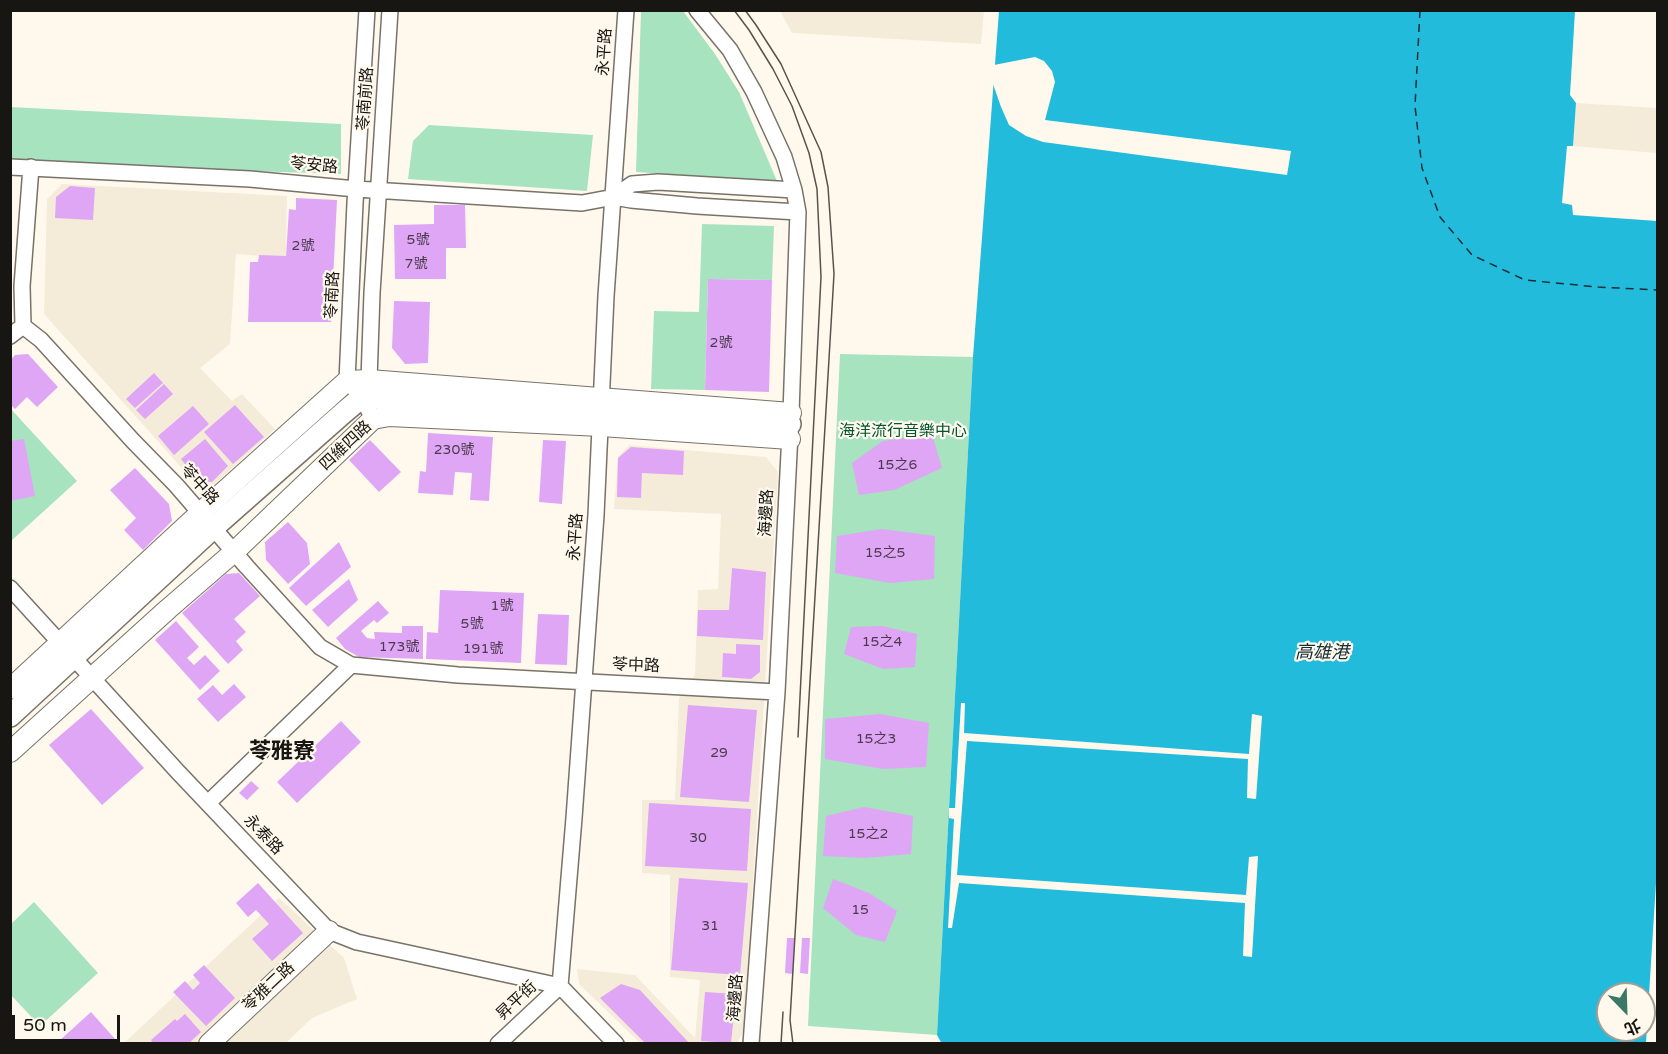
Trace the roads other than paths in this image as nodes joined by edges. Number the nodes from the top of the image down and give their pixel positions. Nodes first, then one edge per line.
1 (367, 10) edge
2 (390, 10) edge
3 (626, 10) edge
4 (697, 10) edge
5 (10, 167) edge
6 (31, 167) junction
7 (356, 189) junction
8 (379, 190) junction
9 (794, 190) junction
10 (614, 197) junction
11 (798, 212) junction
12 (23, 326) junction
13 (10, 336) edge
14 (347, 381) junction
15 (366, 388) junction
16 (601, 413) junction
17 (373, 419) junction
18 (790, 425) junction
19 (207, 520) junction
20 (234, 552) junction
21 (10, 588) edge
22 (68, 651) junction
23 (351, 665) junction
24 (91, 678) junction
25 (584, 682) junction
26 (10, 689) edge
27 (777, 692) junction
28 (10, 716) edge
29 (10, 752) edge
30 (208, 803) junction
31 (329, 931) junction
32 (560, 986) junction
33 (209, 1044) edge
34 (498, 1044) edge
35 (616, 1044) edge
36 (751, 1044) edge

1 - 7 street, 苓南前路
2 - 8 street, 苓南前路
3 - 10 street, 永平路
4 - 9 street, 海邊路
5 - 6 street, 苓安路
6 - 7 street, 苓安路
6 - 12 street
7 - 8 street, 苓安路
7 - 14 street, 苓南路
8 - 10 street, 苓安路
8 - 15 street
9 - 10 street, 苓安路
9 - 11 street, 海邊路
10 - 11 street, 苓安路
10 - 16 street, 永平路
11 - 18 street, 海邊路
12 - 13 street
12 - 19 street, 苓中路
14 - 15 street, 四維四路
14 - 19 street, 四維四路
15 - 16 main road, 四維四路
15 - 17 street
15 - 19 main road, 四維四路
16 - 17 street, 四維四路
16 - 18 main road, 四維四路
16 - 25 street, 永平路
17 - 20 street, 四維四路
18 - 27 street, 海邊路
19 - 20 street, 苓中路
19 - 22 main road, 四維四路
20 - 23 street, 苓中路
20 - 24 street, 四維四路
21 - 22 street, 永泰路
22 - 24 street, 永泰路
22 - 26 street, 四維四路
22 - 28 main road, 四維四路
23 - 25 street, 苓中路
23 - 30 street
24 - 29 street, 四維四路
24 - 30 street, 永泰路
25 - 27 street, 苓中路
25 - 32 street, 永平路
27 - 36 street, 海邊路
30 - 31 street, 永泰路
31 - 32 street, 永泰路
31 - 33 street, 苓雅二路
32 - 34 street, 昇平街
32 - 35 street

